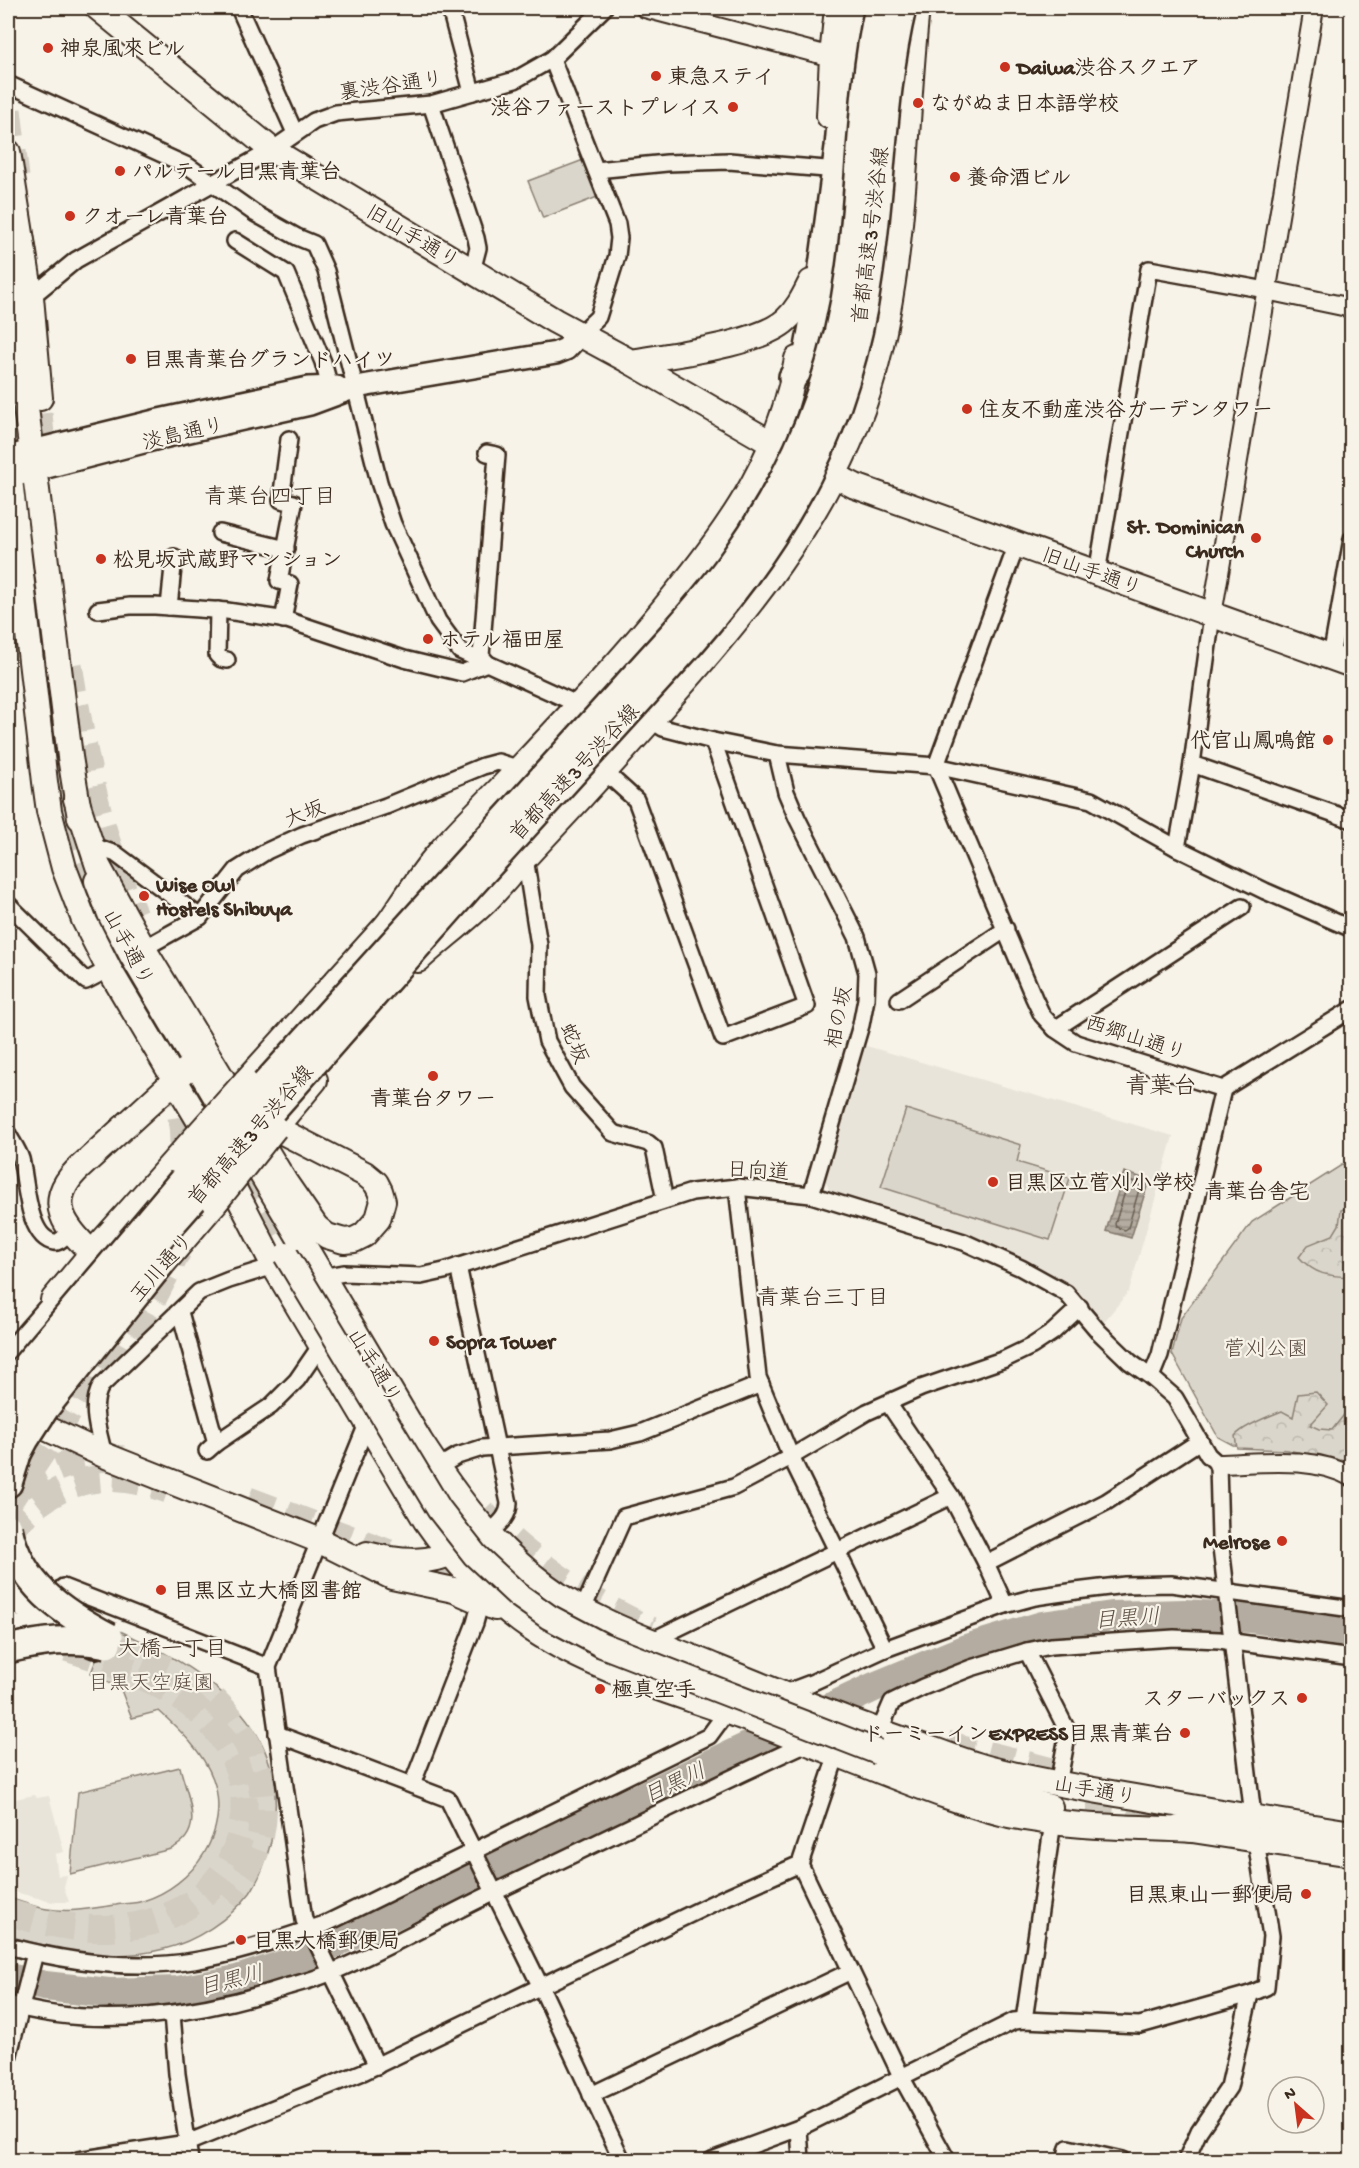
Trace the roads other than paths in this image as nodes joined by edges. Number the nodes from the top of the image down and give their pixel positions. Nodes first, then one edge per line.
1 (239, 8) edge
2 (604, 8) edge
3 (645, 8) edge
4 (837, 8) edge
5 (851, 8) edge
6 (879, 8) edge
7 (902, 8) edge
8 (917, 8) edge
9 (1314, 8) edge
10 (99, 9) edge
11 (450, 9) dead end
12 (832, 57) junction
13 (552, 59) junction
14 (8, 84) edge
15 (472, 92) junction
16 (431, 104) junction
17 (295, 133) junction
18 (272, 150) junction
19 (8, 152) tunnel mouth
20 (826, 169) junction
21 (596, 170) junction
22 (212, 183) junction
23 (235, 241) dead end
24 (472, 271) junction
25 (8, 274) edge
26 (816, 281) junction
27 (1266, 290) junction
28 (31, 297) junction
29 (1352, 308) edge
30 (580, 334) junction
31 (631, 362) junction
32 (794, 377) joint
33 (330, 387) junction
34 (356, 387) junction
35 (289, 439) dead end
36 (773, 444) junction
37 (487, 453) dead end
38 (33, 460) junction
39 (8, 468) edge
40 (834, 475) junction
41 (220, 533) dead end
42 (1352, 539) edge
43 (1017, 544) junction
44 (286, 549) junction
45 (174, 557) dead end
46 (1097, 573) junction
47 (169, 607) junction
48 (16, 609) edge
49 (98, 610) dead end
50 (219, 610) junction
51 (1212, 615) junction
52 (283, 620) junction
53 (227, 660) dead end
54 (1342, 661) edge
55 (487, 663) junction
56 (579, 705) junction
57 (651, 720) junction
58 (713, 741) junction
59 (777, 754) junction
60 (1192, 764) junction
61 (936, 766) junction
62 (520, 768) junction
63 (605, 772) junction
64 (76, 799) junction
65 (1352, 820) edge
66 (90, 845) junction
67 (1177, 848) junction
68 (525, 858) junction
69 (444, 861) dead end
70 (477, 896) dead end
71 (8, 904) edge
72 (1242, 907) dead end
73 (200, 917) junction
74 (385, 928) junction
75 (1006, 929) junction
76 (1352, 929) edge
77 (137, 951) junction
78 (377, 960) junction
79 (418, 960) junction
80 (109, 969) junction
81 (899, 1000) dead end
82 (1352, 1009) edge
83 (1055, 1029) junction
84 (195, 1062) junction
85 (175, 1081) junction
86 (1223, 1089) junction
87 (284, 1096) junction
88 (275, 1128) junction
89 (8, 1134) edge
90 (737, 1187) junction
91 (811, 1195) junction
92 (665, 1200) junction
93 (84, 1245) junction
94 (280, 1261) junction
95 (458, 1266) junction
96 (322, 1277) junction
97 (1080, 1307) junction
98 (180, 1312) junction
99 (321, 1345) junction
100 (8, 1355) edge
101 (8, 1360) edge
102 (1151, 1377) junction
103 (760, 1384) junction
104 (8, 1388) edge
105 (8, 1400) edge
106 (888, 1403) junction
107 (19, 1418) edge
108 (367, 1424) junction
109 (1200, 1441) junction
110 (8, 1446) edge
111 (497, 1446) junction
112 (104, 1455) junction
113 (790, 1457) junction
114 (1218, 1464) junction
115 (437, 1468) junction
116 (1352, 1477) edge
117 (8, 1483) edge
118 (951, 1496) junction
119 (8, 1528) edge
120 (488, 1534) junction
121 (318, 1540) junction
122 (836, 1552) junction
123 (451, 1555) junction
124 (986, 1563) junction
125 (467, 1573) junction
126 (435, 1586) junction
127 (63, 1587) dead end
128 (1228, 1594) junction
129 (8, 1595) edge
130 (481, 1601) junction
131 (1005, 1605) junction
132 (583, 1609) junction
133 (1352, 1609) edge
134 (8, 1628) edge
135 (533, 1630) junction
136 (1233, 1639) junction
137 (653, 1640) junction
138 (110, 1645) junction
139 (8, 1649) edge
140 (885, 1649) junction
141 (1028, 1651) junction
142 (1352, 1658) edge
143 (267, 1667) junction
144 (788, 1697) junction
145 (732, 1714) junction
146 (277, 1734) junction
147 (804, 1742) junction
148 (878, 1742) junction
149 (837, 1754) junction
150 (989, 1768) junction
151 (1058, 1784) junction
152 (412, 1785) junction
153 (1054, 1815) junction
154 (1254, 1830) junction
155 (1352, 1833) edge
156 (475, 1852) junction
157 (1352, 1854) edge
158 (800, 1864) junction
159 (493, 1890) junction
160 (311, 1931) junction
161 (8, 1946) edge
162 (34, 1959) junction
163 (330, 1971) junction
164 (851, 1971) junction
165 (541, 1988) junction
166 (1250, 1994) junction
167 (18, 2004) edge
168 (172, 2014) junction
169 (1024, 2020) junction
170 (8, 2058) edge
171 (377, 2066) junction
172 (902, 2078) junction
173 (591, 2095) junction
174 (800, 2128) junction
175 (187, 2143) junction
176 (78, 2160) edge
177 (190, 2160) edge
178 (622, 2160) edge
179 (712, 2160) edge
180 (801, 2160) edge
181 (947, 2160) edge
182 (1065, 2160) edge
183 (1122, 2160) edge
184 (1186, 2160) edge

1 - 17 street
2 - 13 street, 裏渋谷通り
3 - 12 street
4 - 12 main road
5 - 26 highway
6 - 78 highway, 首都高速3号渋谷線, bridge
7 - 87 highway, 首都高速3号渋谷線, bridge
8 - 40 main road
9 - 27 street
10 - 18 main road, 旧山手通り
11 - 15 street
12 - 20 main road
13 - 15 street, 裏渋谷通り
13 - 21 street
14 - 22 street
15 - 16 street, 裏渋谷通り
16 - 17 street, 裏渋谷通り
16 - 24 street
17 - 18 street, 裏渋谷通り
18 - 22 street, 裏渋谷通り
18 - 24 main road, 旧山手通り
19 - 28 main road
20 - 21 street
20 - 26 main road
21 - 30 street
22 - 28 street, 裏渋谷通り
22 - 34 street
23 - 33 street
24 - 30 main road, 旧山手通り
25 - 38 main road, 山手通り
26 - 31 main road
26 - 32 highway
27 - 29 street
27 - 46 street
27 - 51 street
28 - 38 main road
30 - 31 main road, 旧山手通り
30 - 34 main road, 淡島通り
31 - 36 main road, 旧山手通り
32 - 36 main road
33 - 34 main road, 淡島通り
33 - 38 main road, 淡島通り
34 - 38 main road, 淡島通り
34 - 55 street
35 - 44 street
36 - 40 main road, 旧山手通り
36 - 56 main road
37 - 55 street
38 - 39 main road, 淡島通り
38 - 64 main road, 山手通り
39 - 48 main road, 山手通り
40 - 43 main road, 旧山手通り
40 - 57 main road
41 - 44 street
42 - 54 street
43 - 46 main road, 旧山手通り
43 - 61 street
44 - 52 street
45 - 47 street
46 - 51 main road, 旧山手通り
47 - 49 street
47 - 50 street
48 - 80 main road, 山手通り
50 - 52 street
50 - 53 street
51 - 54 main road, 旧山手通り
51 - 60 street
52 - 55 street
55 - 56 street
56 - 62 main road
57 - 58 street
57 - 63 main road
58 - 59 street
58 - 63 street
59 - 61 street
59 - 91 street, 相の坂
60 - 65 street
60 - 67 street
61 - 67 street
61 - 75 street, 西郷山通り
62 - 73 street, 大坂
62 - 74 main road
63 - 68 main road
64 - 66 main road
64 - 77 main road, 山手通り
66 - 73 street
66 - 77 main road
67 - 76 street
68 - 79 main road
68 - 92 street, 蛇坂
69 - 74 main road
70 - 79 main road, 玉川通り
71 - 80 street
72 - 83 street
73 - 77 street, 大坂
74 - 93 main road, bridge
75 - 81 street
75 - 83 street, 西郷山通り
77 - 84 main road, 山手通り
77 - 88 main road
78 - 101 highway, bridge
78 - 104 highway, 首都高速3号渋谷線, bridge
79 - 88 main road, 玉川通り
80 - 85 main road, 山手通り
82 - 86 street
83 - 86 street, 西郷山通り
84 - 85 main road
84 - 96 main road, 山手通り
85 - 93 main road
85 - 94 main road, 山手通り
86 - 102 street
87 - 107 highway, 首都高速3号渋谷線, bridge
87 - 117 highway, bridge
88 - 107 main road, 玉川通り, bridge
89 - 93 street
90 - 91 street, 日向道
90 - 92 street, 日向道
90 - 103 street
91 - 97 street, 日向道
92 - 95 street, 日向道
93 - 100 main road
94 - 98 street
94 - 99 main road
94 - 148 main road, bridge
95 - 96 street, 日向道
95 - 111 street
96 - 115 main road, 山手通り
97 - 102 street, 日向道
97 - 106 street
98 - 99 street
98 - 112 street
99 - 108 main road
102 - 109 street
103 - 111 street
103 - 113 street
105 - 107 main road
106 - 113 street
106 - 118 street
107 - 110 main road, 玉川通り
107 - 112 main road
108 - 121 street
108 - 123 main road
109 - 114 street
109 - 124 street
111 - 115 street
111 - 120 street
112 - 121 main road
113 - 122 street
113 - 132 street
114 - 116 street
114 - 128 street
115 - 120 main road, 山手通り
118 - 122 street
118 - 124 street
119 - 138 highway, bridge
120 - 123 main road
120 - 125 main road
120 - 132 main road, 山手通り
121 - 123 main road
121 - 126 main road
121 - 143 street
122 - 137 street
122 - 140 street
123 - 125 main road
124 - 131 street
125 - 126 main road
125 - 135 main road
126 - 130 main road
127 - 143 street
128 - 131 street
128 - 133 street
128 - 136 street
129 - 138 highway, bridge
130 - 135 main road
130 - 152 street
131 - 140 street
132 - 137 main road, 山手通り
134 - 138 highway, bridge
135 - 145 main road
136 - 141 street
136 - 142 street
136 - 154 street
137 - 144 main road, 山手通り
138 - 139 highway, bridge
140 - 144 street
141 - 148 street
141 - 151 street
143 - 146 street
144 - 148 main road, 山手通り
145 - 147 main road
145 - 156 street
146 - 152 street
146 - 160 street
147 - 149 main road
147 - 159 street
148 - 150 main road, 山手通り
148 - 153 main road, 山手通り
149 - 153 main road
149 - 158 street
150 - 151 main road, 山手通り
150 - 153 street
151 - 154 main road, 山手通り
152 - 156 street
153 - 154 main road, 山手通り
153 - 169 street
154 - 155 main road, 山手通り
154 - 157 main road, 山手通り
154 - 166 street
156 - 159 street
156 - 160 street
158 - 164 street
158 - 165 street
159 - 163 street
159 - 165 street
160 - 162 street
160 - 163 street
161 - 162 street
162 - 167 street
163 - 168 street
163 - 171 street
164 - 172 street
164 - 173 street
165 - 171 street
165 - 173 street
166 - 169 street
166 - 184 street
167 - 168 street
167 - 170 street
168 - 175 street
169 - 172 street
171 - 175 street
172 - 174 street
172 - 181 street
173 - 178 street
174 - 179 street
174 - 180 street
175 - 176 street
175 - 177 street
182 - 183 street

